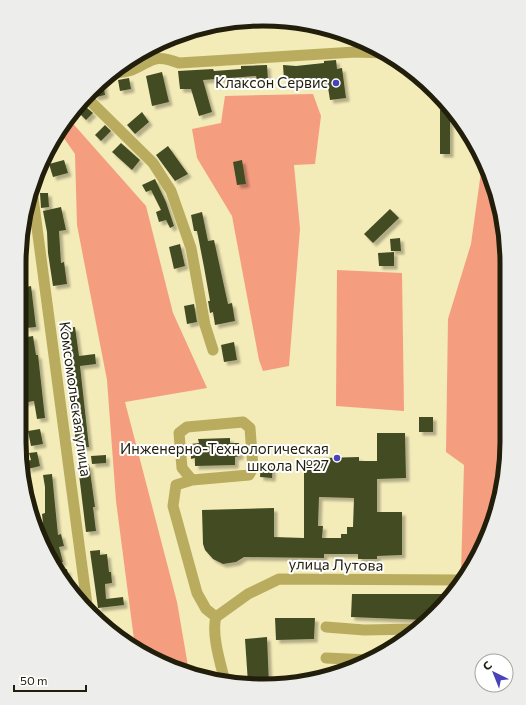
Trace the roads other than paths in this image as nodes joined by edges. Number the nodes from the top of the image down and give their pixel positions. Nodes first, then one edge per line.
1 (372, 53) edge
2 (125, 71) edge
3 (90, 100) edge
4 (34, 203) edge
5 (213, 350) dead end
6 (192, 480) junction
7 (456, 580) edge
8 (86, 600) edge
9 (216, 617) junction
10 (326, 627) dead end
11 (407, 630) edge
12 (326, 658) dead end
13 (358, 659) edge
14 (224, 675) edge

1 - 2 street
3 - 5 street
4 - 8 street, Комсомольская улица
6 - 6 street
6 - 9 street
7 - 9 street, улица Лутова
9 - 14 street
10 - 11 street
12 - 13 street

